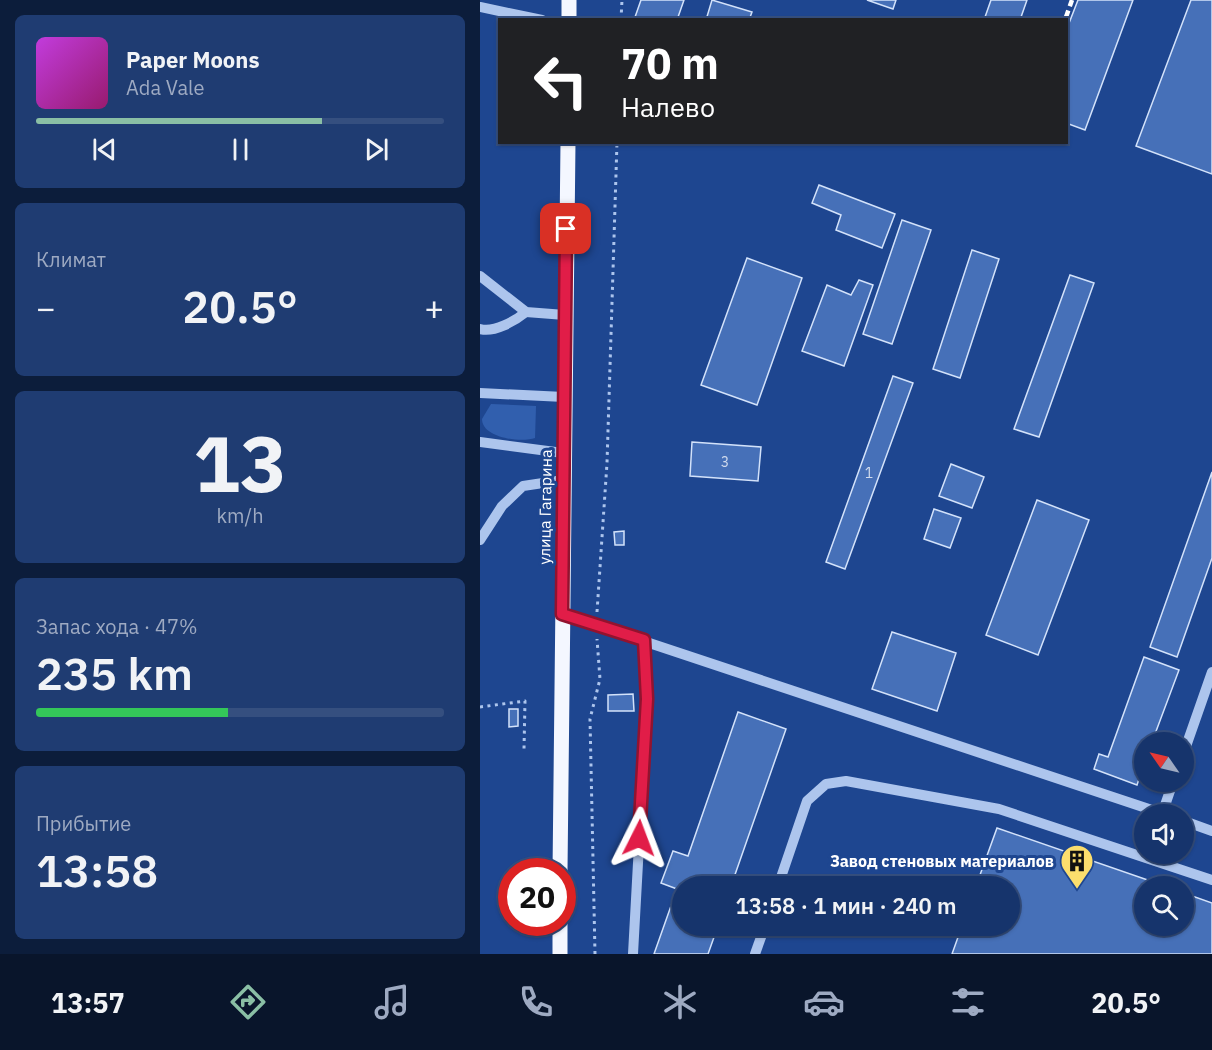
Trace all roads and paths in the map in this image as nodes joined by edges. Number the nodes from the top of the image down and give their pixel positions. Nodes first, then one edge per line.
1 (569, 0) edge
2 (622, 0) edge
3 (480, 7) edge
4 (532, 18) edge
5 (569, 18) edge
6 (621, 18) edge
7 (567, 144) edge
8 (617, 144) edge
9 (480, 276) edge
10 (526, 312) junction
11 (565, 315) junction
12 (480, 329) edge
13 (480, 393) edge
14 (564, 397) junction
15 (480, 442) edge
16 (563, 453) junction
17 (563, 480) junction
18 (480, 540) edge
19 (562, 614) junction
20 (596, 625) junction
21 (644, 640) junction
22 (1212, 672) edge
23 (480, 707) edge
24 (1191, 732) edge
25 (524, 749) dead end
26 (1134, 804) edge
27 (1194, 825) edge
28 (1212, 831) edge
29 (560, 858) edge
30 (781, 876) edge
31 (1212, 880) edge
32 (560, 936) edge
33 (761, 936) edge
34 (560, 954) edge
35 (595, 954) edge
36 (633, 954) edge
37 (755, 954) edge

1 - 5 main road
2 - 6 path
3 - 4 lane
7 - 11 main road, улица Гагарина
8 - 20 path
9 - 10 lane
10 - 11 lane
10 - 12 lane
11 - 14 main road, улица Гагарина
13 - 14 lane
14 - 16 main road, улица Гагарина
15 - 16 lane
16 - 17 main road, улица Гагарина
17 - 18 lane
17 - 19 main road, улица Гагарина
19 - 20 lane
19 - 29 main road, улица Гагарина
20 - 21 lane
20 - 35 path
21 - 26 lane
21 - 36 lane
22 - 24 lane
23 - 25 path
27 - 28 lane
30 - 31 lane
32 - 34 main road
33 - 37 lane

